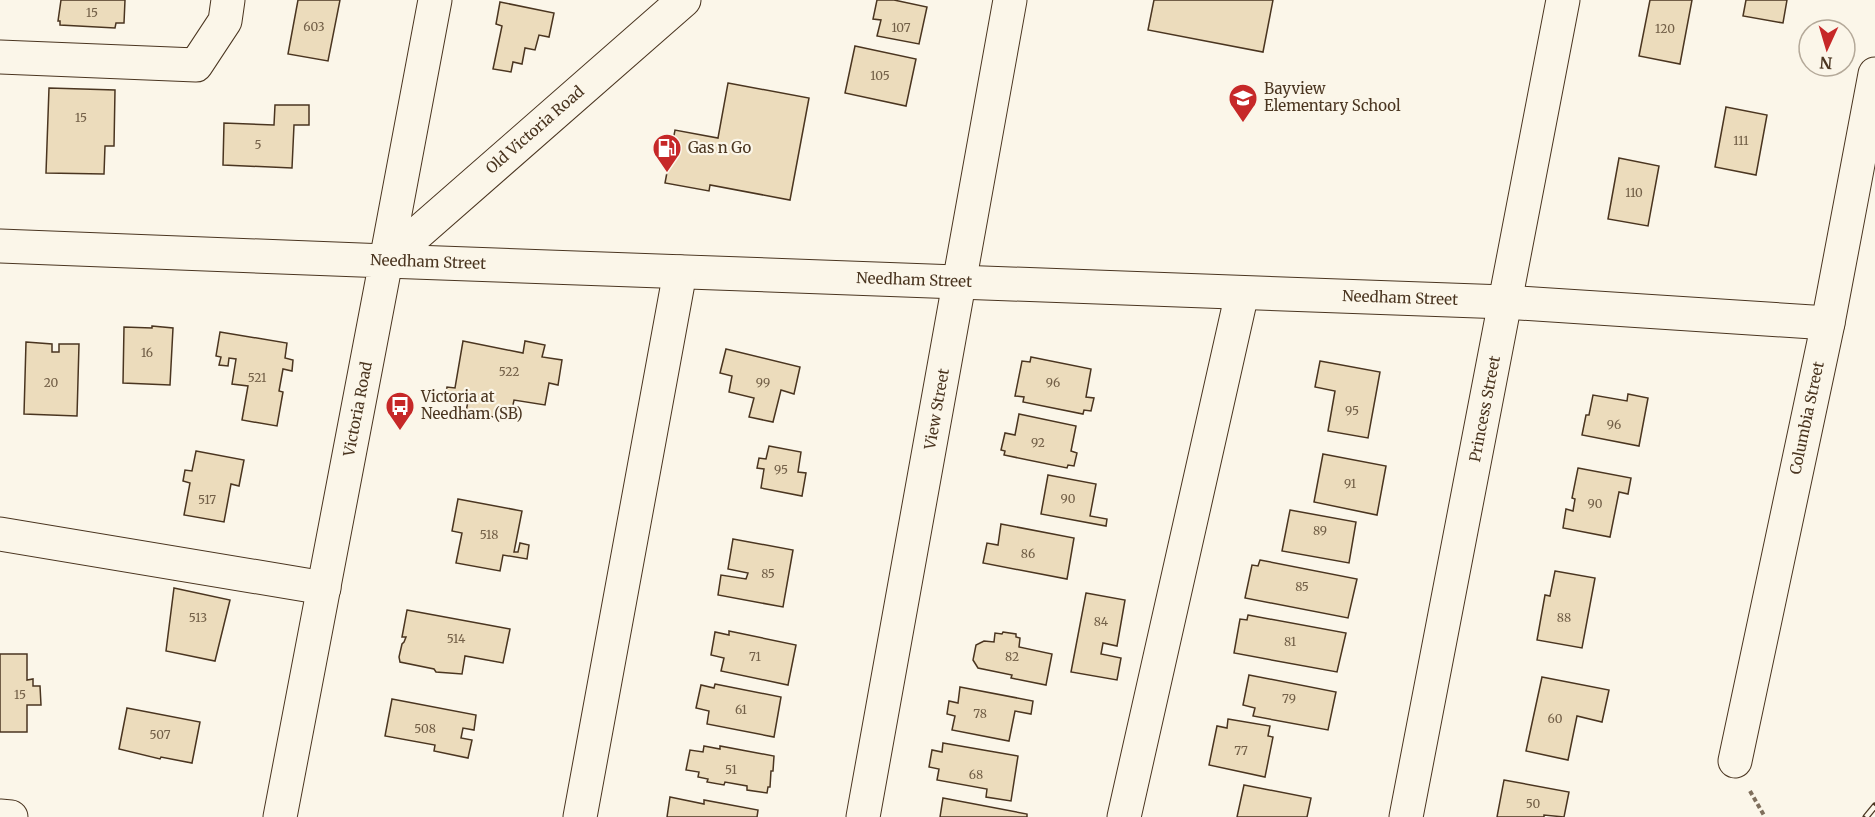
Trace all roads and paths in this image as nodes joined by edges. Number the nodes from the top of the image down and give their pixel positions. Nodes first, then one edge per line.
1 (228, 0) edge
2 (435, 0) edge
3 (684, 0) edge
4 (1010, 0) edge
5 (1563, 0) edge
6 (0, 57) edge
7 (1875, 74) edge
8 (0, 246) edge
9 (386, 261) junction
10 (680, 273) junction
11 (960, 282) junction
12 (1242, 292) junction
13 (1505, 302) junction
14 (1828, 323) junction
15 (0, 534) edge
16 (324, 588) junction
17 (1735, 761) dead end
18 (0, 816) edge
19 (11, 817) edge
20 (280, 817) edge
21 (580, 817) edge
22 (864, 817) edge
23 (1124, 817) edge
24 (1406, 817) edge

1 - 6 street
2 - 9 street, Victoria Road
3 - 9 street, Old Victoria Road
4 - 11 street, View Street
5 - 13 street, Princess Street
7 - 14 street, Columbia Street
8 - 9 street, Needham Street
9 - 10 street, Needham Street
9 - 16 street, Victoria Road
10 - 11 street, Needham Street
10 - 21 street
11 - 12 street, Needham Street
11 - 22 street, View Street
12 - 13 street, Needham Street
12 - 23 street
13 - 14 street, Needham Street
13 - 24 street, Princess Street
14 - 17 street, Columbia Street
15 - 16 street
16 - 20 street, Victoria Road
18 - 19 street

